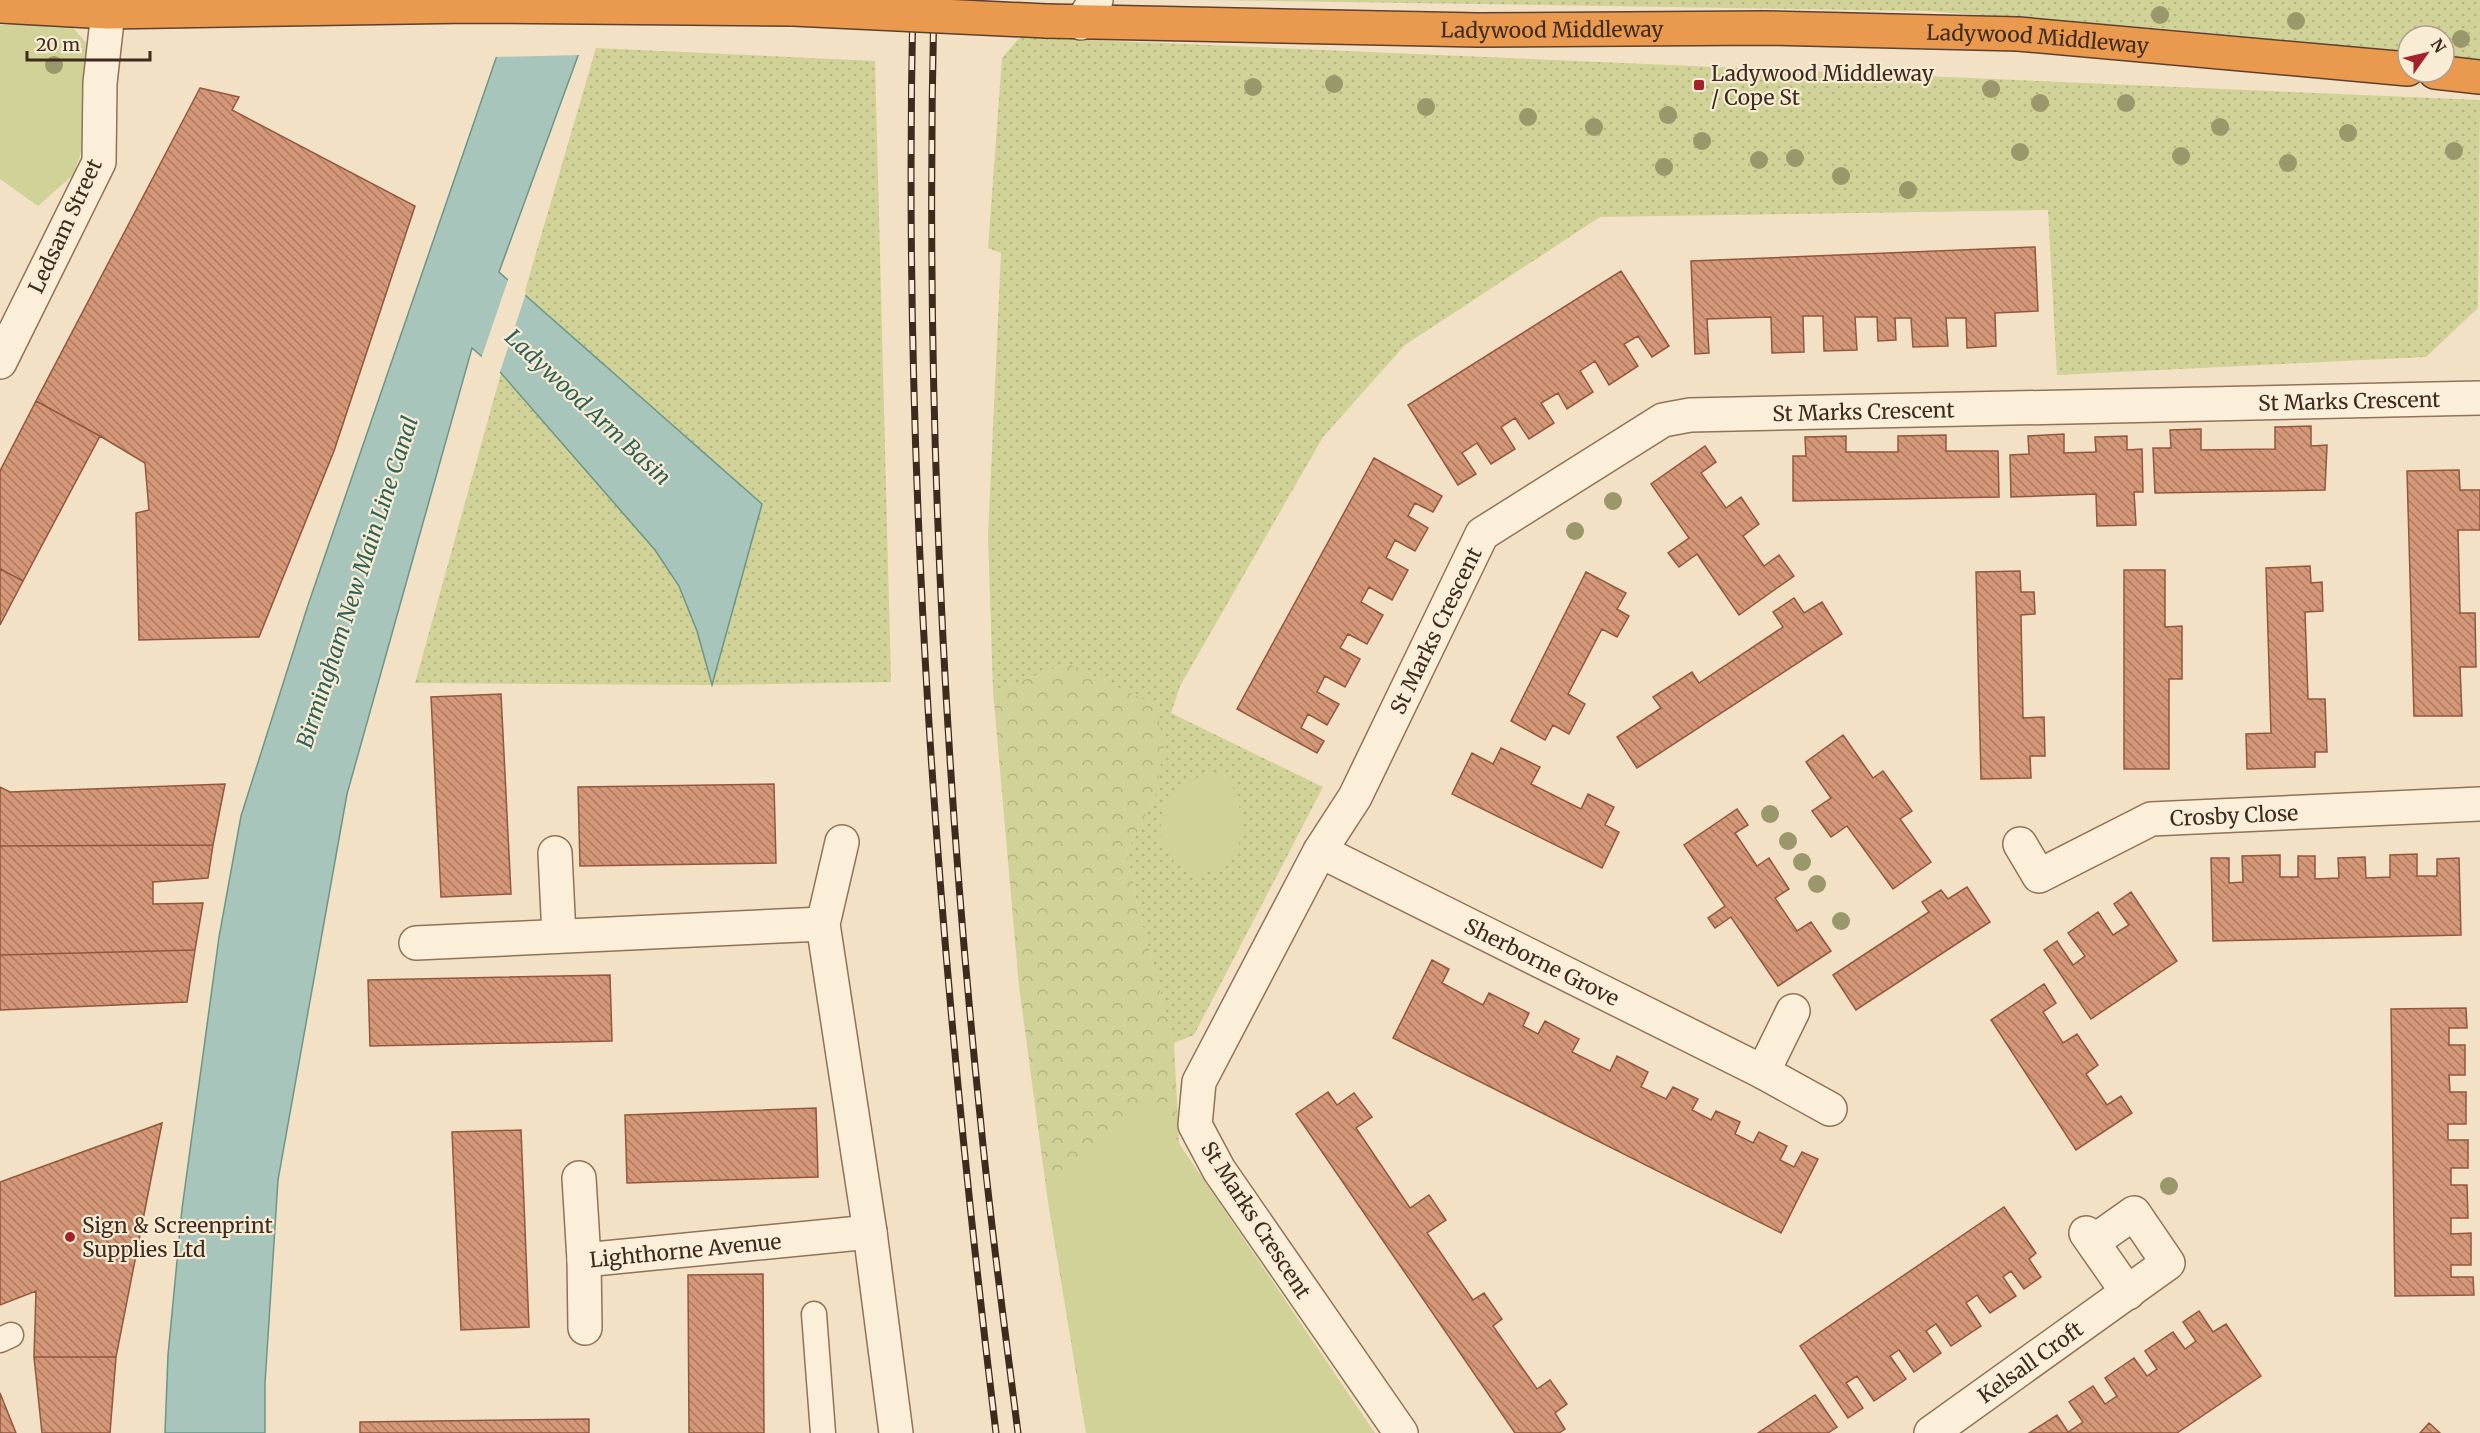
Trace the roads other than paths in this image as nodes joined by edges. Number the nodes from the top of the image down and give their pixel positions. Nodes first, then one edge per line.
1 (0, 6) edge
2 (108, 12) junction
3 (1088, 12) edge
4 (2396, 68) edge
5 (2456, 74) edge
6 (2480, 76) edge
7 (0, 362) edge
8 (2480, 398) edge
9 (2480, 804) edge
10 (842, 842) dead end
11 (2020, 844) dead end
12 (1320, 851) junction
13 (555, 853) dead end
14 (823, 924) junction
15 (559, 936) junction
16 (416, 943) dead end
17 (1793, 1011) dead end
18 (1763, 1072) junction
19 (1830, 1109) dead end
20 (579, 1178) dead end
21 (870, 1232) junction
22 (585, 1260) junction
23 (2128, 1293) junction
24 (814, 1314) dead end
25 (585, 1328) dead end
26 (823, 1433) edge
27 (896, 1433) edge
28 (1401, 1433) edge
29 (1931, 1433) edge

1 - 2 highway
2 - 3 highway, Ladywood Middleway, bridge
2 - 7 street, Ledsam Street
3 - 4 highway, Ladywood Middleway
5 - 6 highway
8 - 12 street, St Marks Crescent
9 - 11 street, Crosby Close
10 - 14 street
12 - 18 street, Sherborne Grove
12 - 28 street, St Marks Crescent
13 - 15 street
14 - 15 street
14 - 21 street
15 - 16 street
17 - 18 street
18 - 19 street, Sherborne Grove
20 - 22 street, Lighthorne Avenue
21 - 22 street, Lighthorne Avenue
21 - 27 street
22 - 25 street
23 - 23 street, Kelsall Croft
23 - 29 street, Kelsall Croft
24 - 26 lane

